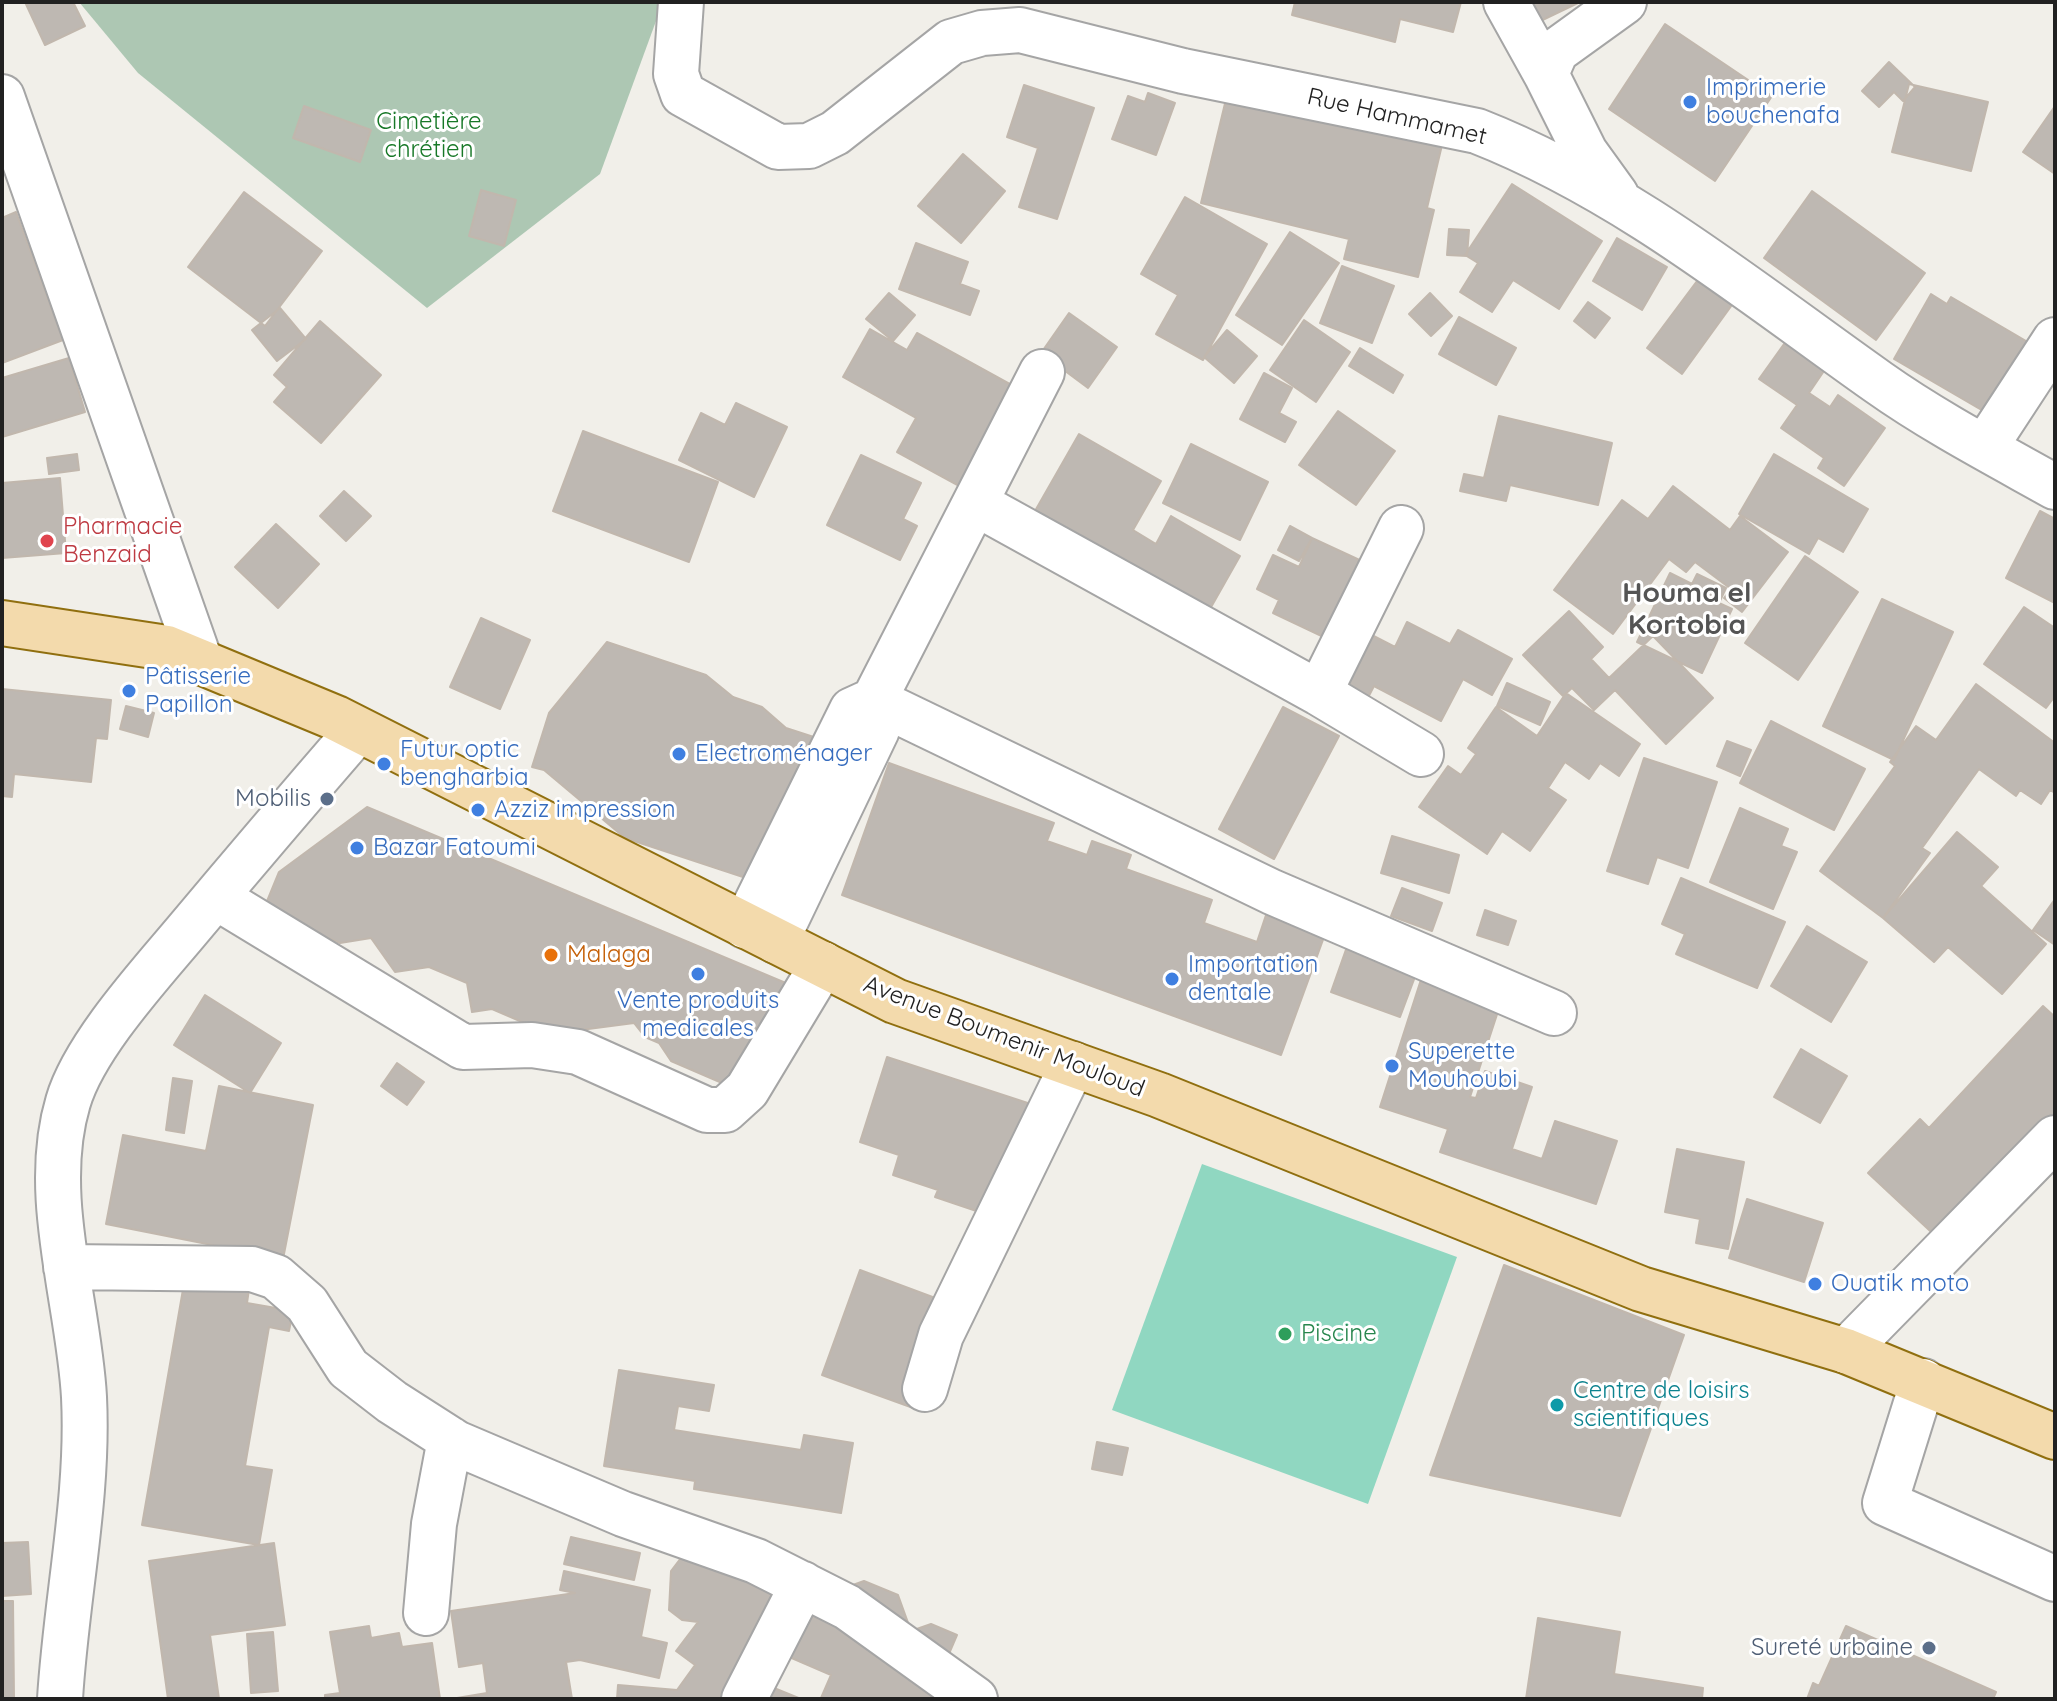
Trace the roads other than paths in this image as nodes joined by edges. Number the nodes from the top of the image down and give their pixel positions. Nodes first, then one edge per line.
1 (681, 2) edge
2 (1506, 2) edge
3 (1624, 2) edge
4 (1546, 74) junction
5 (2, 97) edge
6 (1626, 208) junction
7 (2055, 340) edge
8 (1042, 372) dead end
9 (1985, 447) junction
10 (2055, 487) edge
11 (975, 503) junction
12 (1401, 528) dead end
13 (2, 623) edge
14 (200, 661) junction
15 (1319, 693) junction
16 (874, 700) junction
17 (358, 730) junction
18 (1421, 754) dead end
19 (216, 897) junction
20 (761, 933) junction
21 (823, 964) junction
22 (1554, 1013) dead end
23 (1073, 1064) junction
24 (2055, 1138) edge
25 (66, 1267) junction
26 (1846, 1351) junction
27 (1923, 1381) junction
28 (925, 1389) dead end
29 (2055, 1437) edge
30 (450, 1439) junction
31 (2055, 1579) edge
32 (803, 1584) junction
33 (426, 1613) dead end
34 (60, 1699) edge
35 (744, 1699) edge
36 (975, 1699) edge

1 - 6 street, Rue Hammamet
2 - 4 street
3 - 4 street
4 - 6 street
5 - 14 street
6 - 9 street, Rue Hammamet
7 - 9 street
8 - 11 street
9 - 10 street, Rue Hammamet
11 - 15 street
11 - 16 street
12 - 15 street
13 - 14 main road, Avenue Boumenir Mouloud
14 - 17 main road, Avenue Boumenir Mouloud
15 - 18 street
16 - 20 street
16 - 22 street
17 - 19 street
17 - 20 main road, Avenue Boumenir Mouloud
19 - 21 street
19 - 25 street
20 - 21 main road, Avenue Boumenir Mouloud
21 - 23 main road, Avenue Boumenir Mouloud
23 - 26 main road, Avenue Boumenir Mouloud
23 - 28 street
24 - 26 street
25 - 30 street
25 - 34 street
26 - 27 main road, Avenue Boumenir Mouloud
27 - 29 main road, Avenue Boumenir Mouloud
27 - 31 street
30 - 32 street
30 - 33 street
32 - 35 street
32 - 36 street

